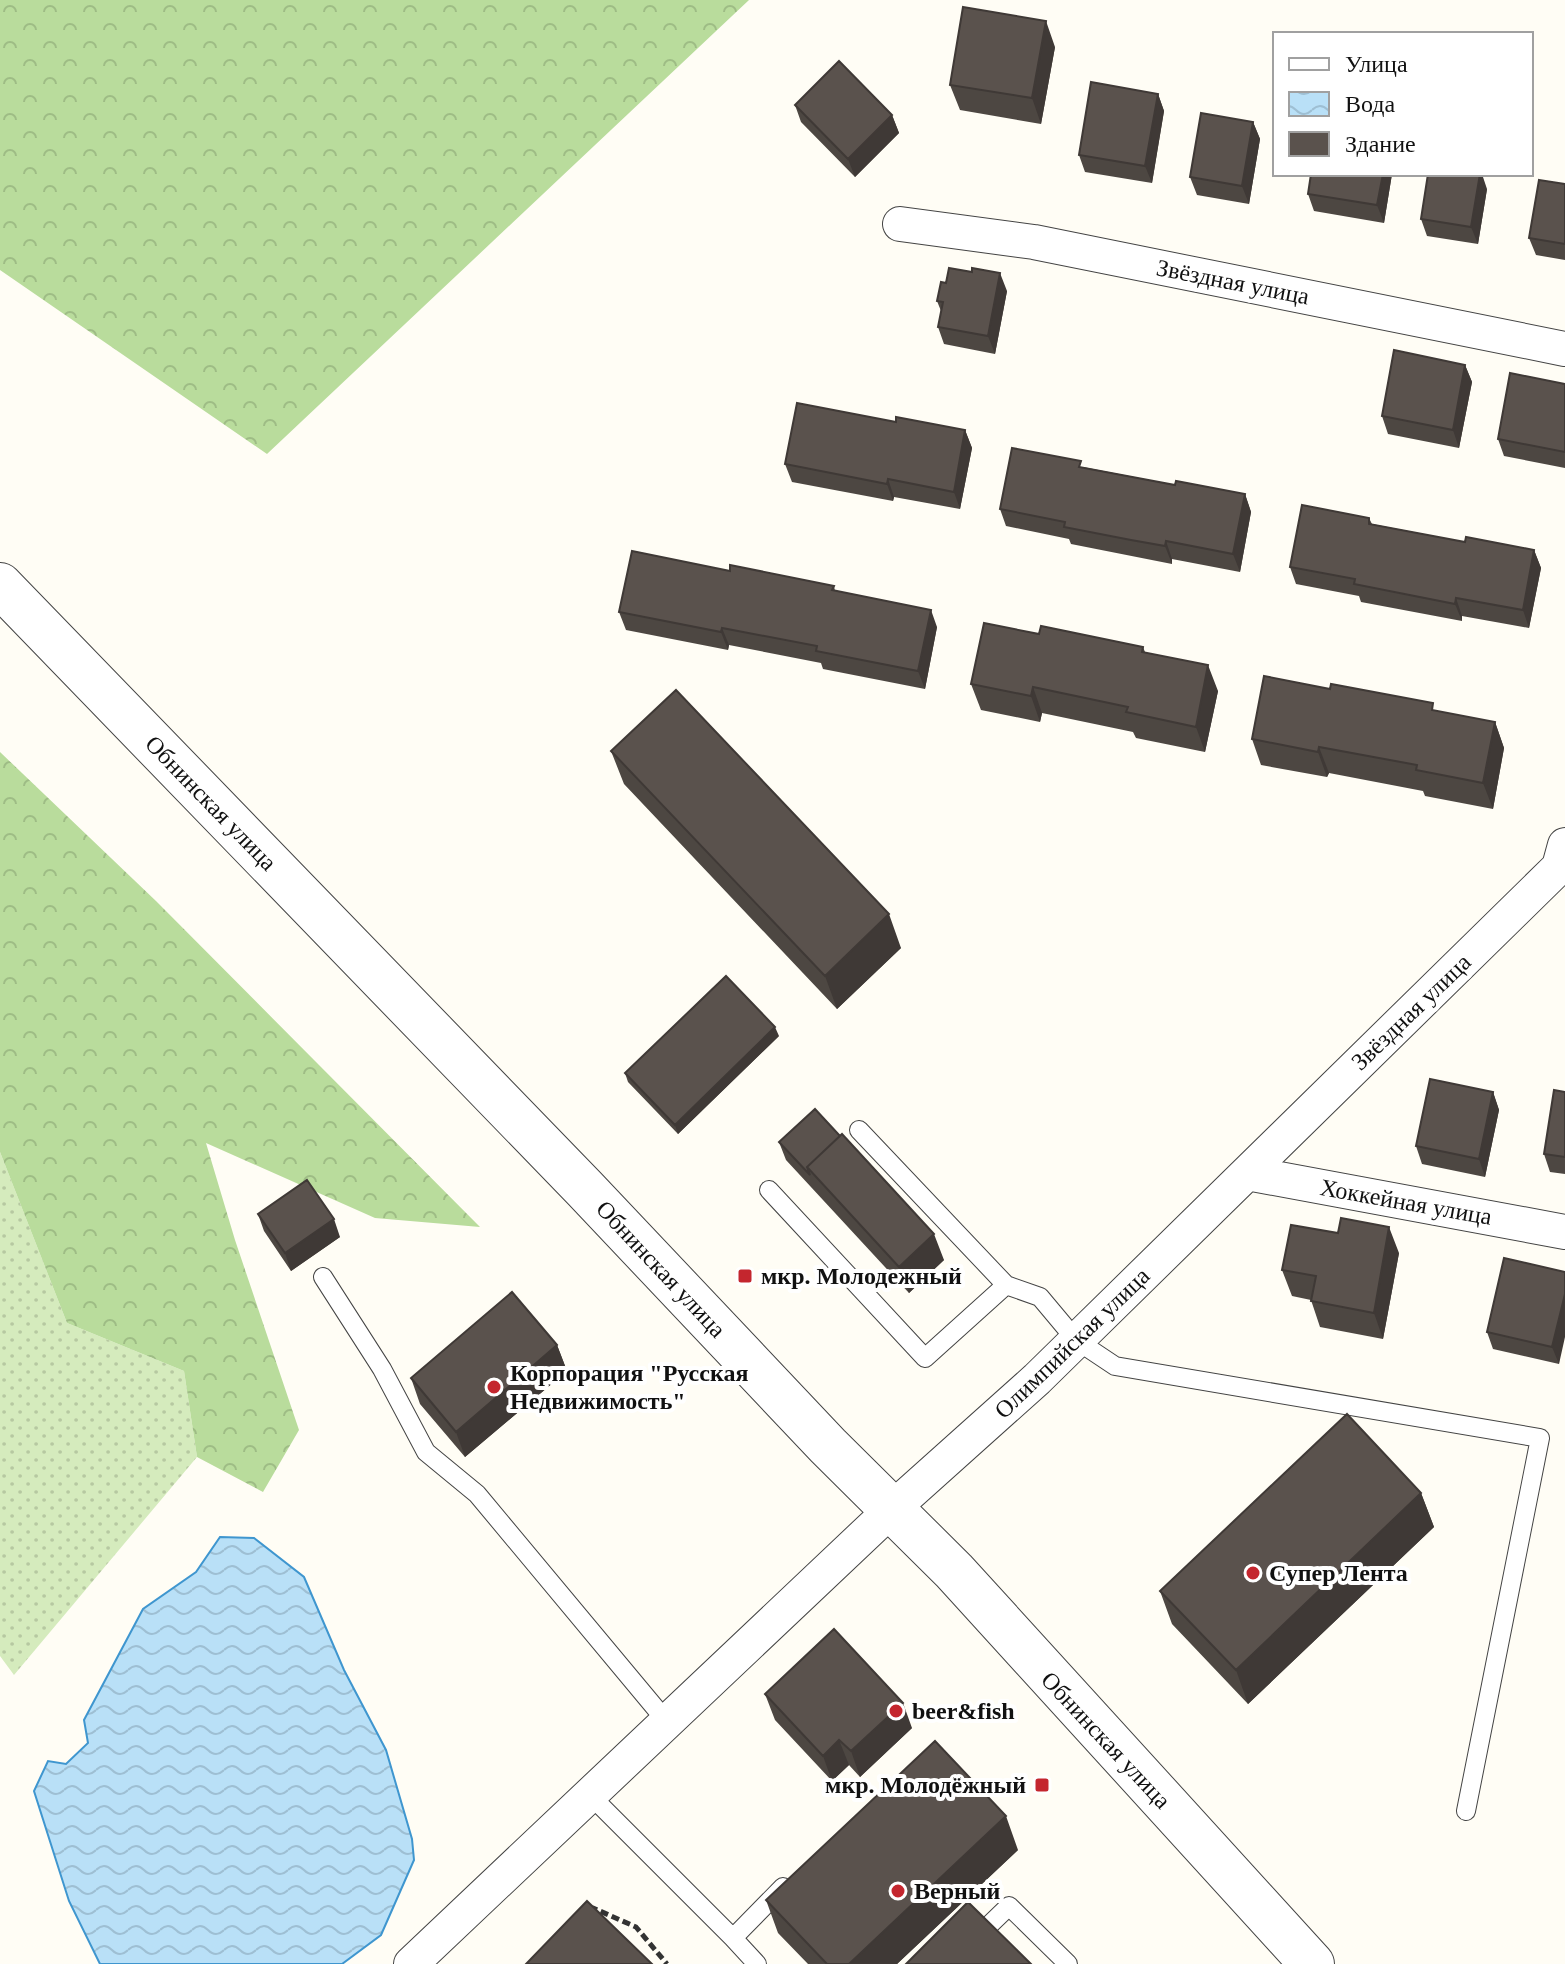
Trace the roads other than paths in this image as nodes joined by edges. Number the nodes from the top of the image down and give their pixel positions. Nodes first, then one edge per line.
1 (900, 224) dead end
2 (1565, 349) edge
3 (0, 585) edge
4 (1565, 845) edge
5 (859, 1130) dead end
6 (1247, 1173) junction
7 (769, 1190) dead end
8 (1565, 1232) edge
9 (323, 1277) dead end
10 (1006, 1285) junction
11 (1076, 1340) junction
12 (893, 1508) junction
13 (667, 1722) junction
14 (590, 1795) junction
15 (1466, 1811) dead end
16 (800, 1872) edge
17 (733, 1938) junction
18 (423, 1959) edge
19 (757, 1964) edge
20 (949, 1964) edge
21 (1068, 1964) edge
22 (1312, 1964) edge

1 - 2 street, Звёздная улица
3 - 12 street, Обнинская улица
4 - 6 street, Звёздная улица
5 - 10 lane
6 - 8 street, Хоккейная улица
6 - 11 street, Олимпийская улица
7 - 10 lane
9 - 13 lane
10 - 11 lane
11 - 12 street, Олимпийская улица
11 - 15 lane
12 - 13 street, Олимпийская улица
12 - 22 street, Обнинская улица
13 - 14 street, Олимпийская улица
14 - 17 lane
14 - 18 street, Олимпийская улица
16 - 17 lane
17 - 19 lane
20 - 21 lane

